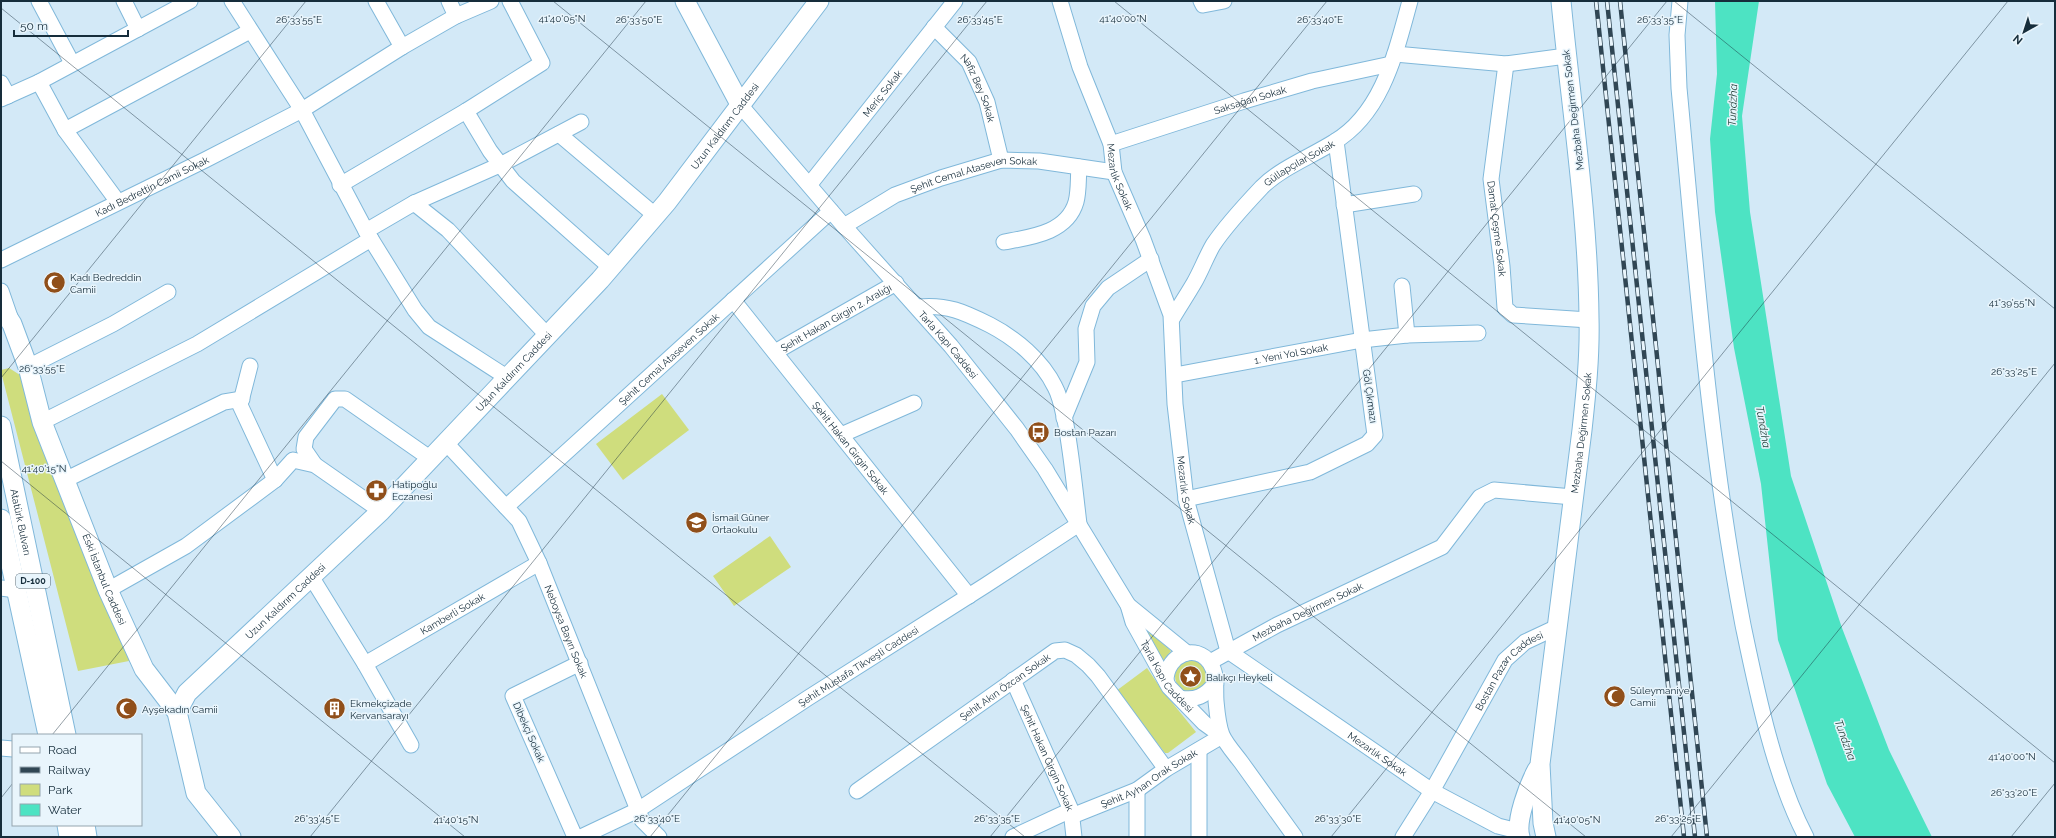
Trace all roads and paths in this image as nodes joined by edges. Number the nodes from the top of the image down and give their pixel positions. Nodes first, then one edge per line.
1 (38, 1) edge
2 (124, 1) edge
3 (190, 1) edge
4 (232, 1) edge
5 (376, 1) edge
6 (449, 1) edge
7 (491, 1) edge
8 (510, 1) edge
9 (685, 1) edge
10 (819, 1) edge
11 (955, 1) edge
12 (1060, 1) edge
13 (1201, 1) edge
14 (1224, 1) edge
15 (1410, 1) edge
16 (1561, 1) edge
17 (1680, 1) edge
18 (456, 16) junction
19 (934, 27) junction
20 (138, 29) junction
21 (250, 30) junction
22 (402, 47) junction
23 (1566, 56) junction
24 (1393, 59) junction
25 (72, 63) junction
26 (1506, 64) junction
27 (39, 82) junction
28 (3, 93) edge
29 (741, 106) junction
30 (302, 110) junction
31 (466, 112) junction
32 (581, 122) dead end
33 (65, 130) junction
34 (559, 134) junction
35 (1336, 141) junction
36 (1111, 144) junction
37 (1001, 160) junction
38 (502, 164) junction
39 (1079, 167) junction
40 (1114, 172) junction
41 (810, 184) junction
42 (340, 185) junction
43 (1414, 194) dead end
44 (118, 202) junction
45 (414, 203) junction
46 (1344, 205) junction
47 (831, 211) junction
48 (656, 216) junction
49 (844, 226) junction
50 (368, 235) junction
51 (1004, 242) dead end
52 (1151, 259) junction
53 (1, 260) edge
54 (611, 268) junction
55 (896, 283) junction
56 (1402, 286) dead end
57 (1, 291) edge
58 (168, 292) dead end
59 (733, 300) junction
60 (1, 307) edge
61 (918, 307) junction
62 (1172, 319) junction
63 (1589, 320) junction
64 (12, 324) junction
65 (1478, 333) dead end
66 (1408, 335) junction
67 (548, 336) junction
68 (1362, 340) junction
69 (775, 352) junction
70 (250, 366) dead end
71 (28, 367) junction
72 (1175, 375) junction
73 (508, 378) junction
74 (242, 399) junction
75 (914, 403) dead end
76 (1064, 418) junction
77 (42, 422) junction
78 (1, 426) edge
79 (841, 435) junction
80 (446, 443) junction
81 (431, 459) junction
82 (315, 465) junction
83 (64, 480) junction
84 (275, 480) junction
85 (1573, 497) junction
86 (1186, 500) junction
87 (506, 506) junction
88 (381, 511) junction
89 (1, 519) edge
90 (1079, 524) junction
91 (539, 563) junction
92 (312, 578) junction
93 (8, 589) edge
94 (108, 590) junction
95 (969, 596) junction
96 (1128, 605) junction
97 (1557, 627) junction
98 (1228, 651) junction
99 (1187, 653) junction
100 (1210, 662) junction
101 (580, 663) junction
102 (365, 664) junction
103 (1013, 680) junction
104 (1166, 680) junction
105 (1216, 683) junction
106 (1180, 698) junction
107 (177, 712) junction
108 (48, 734) edge
109 (66, 734) edge
110 (1222, 736) junction
111 (411, 745) dead end
112 (1, 748) edge
113 (12, 749) edge
114 (1199, 750) junction
115 (1540, 764) junction
116 (1166, 769) junction
117 (1137, 790) junction
118 (1432, 791) junction
119 (857, 792) dead end
120 (638, 810) junction
121 (1072, 813) junction
122 (67, 826) edge
123 (85, 826) edge
124 (1494, 832) edge
125 (1519, 834) edge
126 (1545, 834) edge
127 (69, 837) edge
128 (87, 837) edge
129 (231, 837) edge
130 (576, 837) edge
131 (581, 837) edge
132 (659, 837) edge
133 (1013, 837) edge
134 (1074, 837) edge
135 (1137, 837) edge
136 (1199, 837) edge
137 (1295, 837) edge
138 (1403, 837) edge
139 (1806, 837) edge

1 - 25 street
2 - 20 street
3 - 20 street
4 - 21 street
5 - 22 street
6 - 18 street
7 - 18 street, Kadı Bedrettin Camii Sokak
8 - 31 street
9 - 29 main road
10 - 29 main road, Uzun Kaldırım Caddesi
11 - 19 street, Meriç Sokak
12 - 36 street, Mezarlık Sokak
13 - 14 street
15 - 24 street, Güllapçılar Sokak
16 - 23 main road, Mezbaha Değirmen Sokak
17 - 139 street
18 - 22 street, Kadı Bedrettin Camii Sokak
19 - 37 street, Nafiz Bey Sokak
19 - 41 street, Meriç Sokak
20 - 25 street
21 - 30 street
21 - 33 street
22 - 30 street, Kadı Bedrettin Camii Sokak
23 - 26 street, Saksağan Sokak
23 - 63 main road, Mezbaha Değirmen Sokak
24 - 26 street, Saksağan Sokak
24 - 35 street, Güllapçılar Sokak
24 - 36 street, Saksağan Sokak
25 - 27 street
26 - 63 street, Damat Çeşme Sokak
27 - 28 street
27 - 33 street
29 - 41 street, Tarla Kapı Caddesi
29 - 48 main road, Uzun Kaldırım Caddesi
30 - 42 street
30 - 44 street, Kadı Bedrettin Camii Sokak
31 - 38 street
31 - 42 street
32 - 34 street
33 - 44 street
34 - 38 street
34 - 48 street
35 - 46 street, Göl Çıkmazı
35 - 62 street, Güllapçılar Sokak
36 - 40 street, Mezarlık Sokak
37 - 39 street, Şehit Cemal Ataseven Sokak
37 - 49 street, Şehit Cemal Ataseven Sokak
38 - 45 street
38 - 54 street
39 - 40 street, Şehit Cemal Ataseven Sokak
39 - 51 street
40 - 52 street, Mezarlık Sokak
41 - 47 street, Tarla Kapı Caddesi
42 - 50 street
43 - 46 street
44 - 53 street, Kadı Bedrettin Camii Sokak
45 - 50 street
45 - 67 street
46 - 68 street, Göl Çıkmazı
47 - 49 street, Tarla Kapı Caddesi
47 - 59 street, Şehit Cemal Ataseven Sokak
48 - 54 main road, Uzun Kaldırım Caddesi
49 - 55 street, Tarla Kapı Caddesi
50 - 73 street
50 - 77 street
52 - 62 street, Mezarlık Sokak
52 - 76 street
54 - 67 main road, Uzun Kaldırım Caddesi
55 - 61 street, Tarla Kapı Caddesi
55 - 69 street, Şehit Hakan Girgin 2. Aralığı
56 - 66 street
57 - 64 street
58 - 71 street
59 - 69 street, Şehit Hakan Girgin Sokak
59 - 87 street, Şehit Cemal Ataseven Sokak
60 - 64 main road, Eski İstanbul Caddesi
61 - 76 street
61 - 90 street, Tarla Kapı Caddesi
62 - 72 street, Mezarlık Sokak
63 - 85 main road, Mezbaha Değirmen Sokak
64 - 71 main road, Eski İstanbul Caddesi
65 - 66 street, 1. Yeni Yol Sokak
66 - 68 street, 1. Yeni Yol Sokak
67 - 73 main road, Uzun Kaldırım Caddesi
68 - 72 street, 1. Yeni Yol Sokak
68 - 86 street, Göl Çıkmazı
69 - 79 street, Şehit Hakan Girgin Sokak
70 - 74 street
71 - 77 main road, Eski İstanbul Caddesi
72 - 86 street, Mezarlık Sokak
73 - 80 main road, Uzun Kaldırım Caddesi
74 - 83 street
74 - 84 street
75 - 79 street
76 - 90 street
77 - 83 main road, Eski İstanbul Caddesi
78 - 109 main road, Atatürk Bulvarı / D-100
79 - 95 street, Şehit Hakan Girgin Sokak
80 - 81 main road, Uzun Kaldırım Caddesi
80 - 87 street, Neboysa Bayırı Sokak
81 - 82 street
81 - 88 main road, Uzun Kaldırım Caddesi
82 - 84 street
82 - 88 street
83 - 94 main road, Eski İstanbul Caddesi
84 - 94 street
85 - 97 main road, Bostan Pazarı Caddesi
85 - 98 street, Mezbaha Değirmen Sokak
86 - 98 street, Mezarlık Sokak
87 - 91 street, Neboysa Bayırı Sokak
88 - 92 main road, Uzun Kaldırım Caddesi
89 - 93 main road, Atatürk Bulvarı / D-100
90 - 95 street, Şehit Mustafa Tikveşli Caddesi
90 - 96 street, Tarla Kapı Caddesi
91 - 101 street, Neboysa Bayırı Sokak
91 - 102 street, Kamberli Sokak
92 - 102 street
92 - 107 main road, Uzun Kaldırım Caddesi
93 - 108 main road, Atatürk Bulvarı / D-100
94 - 107 main road, Eski İstanbul Caddesi
95 - 120 street, Şehit Mustafa Tikveşli Caddesi
96 - 99 street, Tarla Kapı Caddesi
96 - 104 street, Tarla Kapı Caddesi
97 - 115 main road
97 - 118 street, Bostan Pazarı Caddesi
98 - 100 street, Mezbaha Değirmen Sokak
98 - 118 street, Mezarlık Sokak
99 - 100 street, Tarla Kapı Caddesi
99 - 104 street
100 - 105 street, Tarla Kapı Caddesi
101 - 120 street, Neboysa Bayırı Sokak
101 - 130 street, Dibekçi Sokak
102 - 111 street
103 - 116 street, Şehit Akın Özcan Sokak
103 - 119 street, Şehit Akın Özcan Sokak
103 - 121 street, Şehit Hakan Girgin Sokak
104 - 106 street, Tarla Kapı Caddesi
105 - 106 street
105 - 110 street, Tarla Kapı Caddesi
106 - 110 street, Tarla Kapı Caddesi
107 - 129 main road, Eski İstanbul Caddesi
110 - 114 street, Şehit Ayhan Orak Sokak
110 - 137 street, Tarla Kapı Caddesi
112 - 113 street
114 - 116 street, Şehit Ayhan Orak Sokak
114 - 136 street
115 - 125 main road
115 - 126 main road
116 - 117 street, Şehit Ayhan Orak Sokak
117 - 121 street, Şehit Ayhan Orak Sokak
117 - 135 street
118 - 124 street, Mezarlık Sokak
118 - 138 street, Bostan Pazarı Caddesi
120 - 131 street, Şehit Mustafa Tikveşli Caddesi
120 - 132 street, Neboysa Bayırı Sokak
121 - 133 street, Şehit Ayhan Orak Sokak
121 - 134 street, Şehit Hakan Girgin Sokak
122 - 127 main road
123 - 128 main road
124 - 125 street, Mezarlık Sokak
125 - 126 main road

